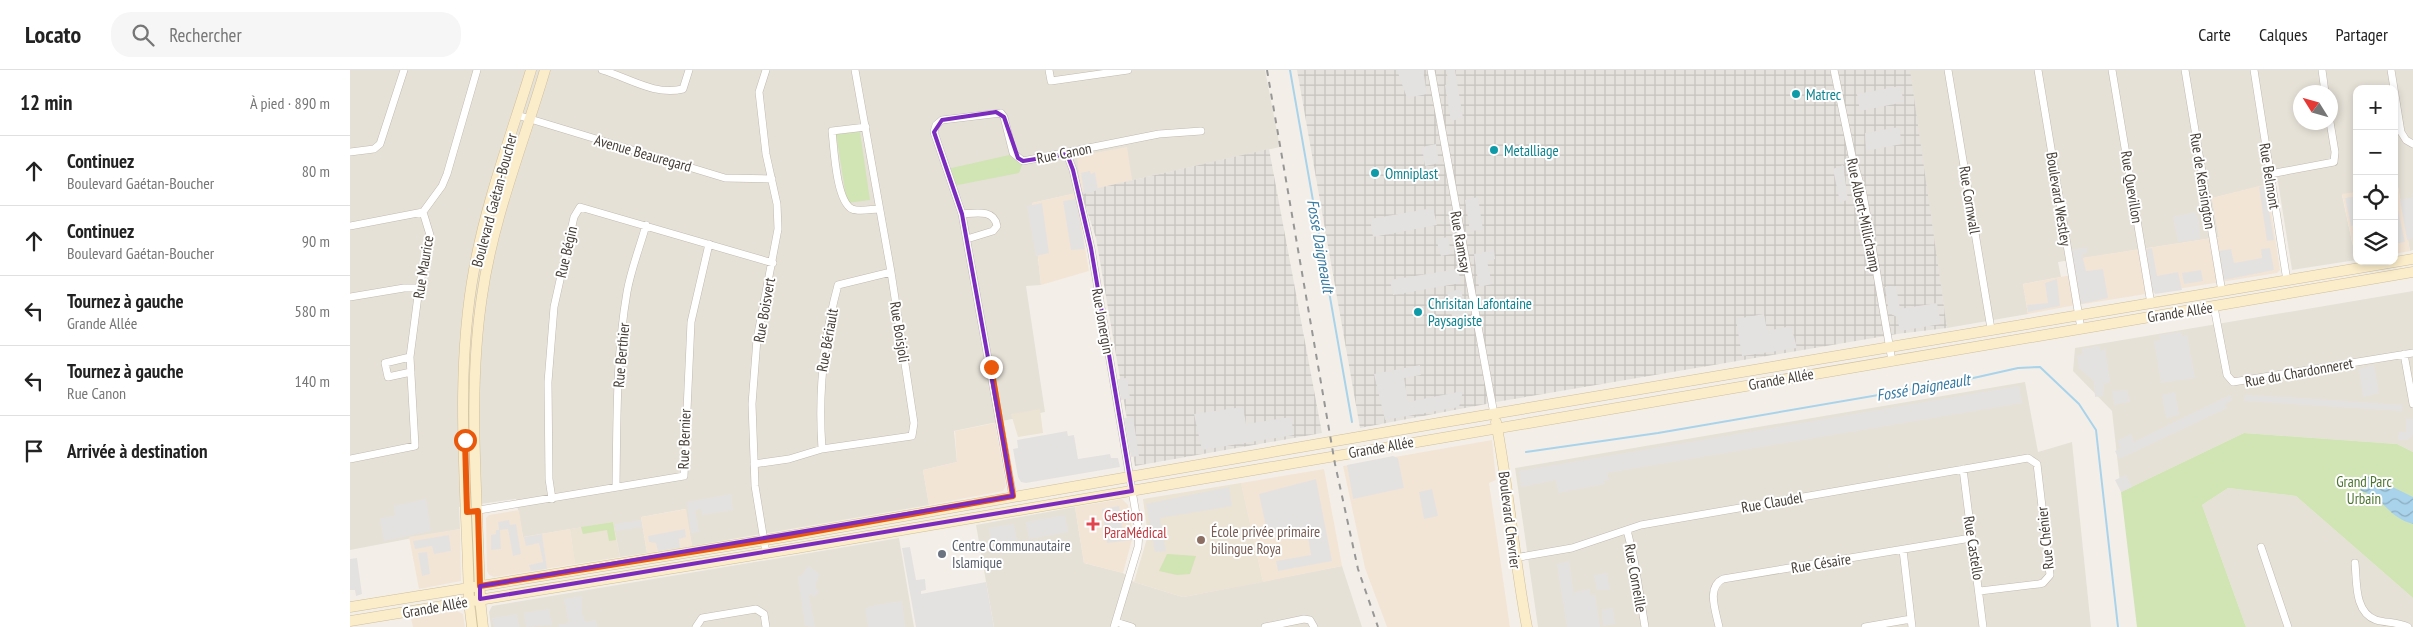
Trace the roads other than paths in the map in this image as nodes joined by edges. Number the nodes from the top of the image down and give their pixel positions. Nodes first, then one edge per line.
1 (404, 70) edge
2 (477, 70) edge
3 (531, 70) edge
4 (545, 70) edge
5 (602, 70) edge
6 (690, 70) edge
7 (766, 70) edge
8 (855, 70) edge
9 (1049, 70) edge
10 (1128, 70) edge
11 (1431, 70) edge
12 (1834, 70) edge
13 (1948, 70) edge
14 (2038, 70) edge
15 (2112, 70) edge
16 (2184, 70) edge
17 (2254, 70) edge
18 (2322, 70) edge
19 (2392, 70) edge
20 (1118, 71) edge
21 (617, 72) edge
22 (2324, 85) edge
23 (518, 115) junction
24 (530, 120) junction
25 (866, 126) junction
26 (2331, 130) edge
27 (1201, 131) dead end
28 (2413, 144) edge
29 (350, 152) edge
30 (1067, 154) junction
31 (2270, 174) junction
32 (772, 179) junction
33 (879, 209) junction
34 (423, 212) junction
35 (962, 214) junction
36 (646, 225) junction
37 (350, 226) edge
38 (967, 239) junction
39 (709, 244) junction
40 (2413, 260) edge
41 (773, 263) junction
42 (891, 272) junction
43 (2413, 272) edge
44 (2288, 281) junction
45 (418, 288) junction
46 (2222, 292) junction
47 (350, 297) edge
48 (2151, 304) junction
49 (2214, 307) junction
50 (2079, 315) junction
51 (2081, 329) junction
52 (1991, 330) junction
53 (1890, 346) junction
54 (2413, 352) edge
55 (2404, 354) junction
56 (410, 357) junction
57 (1892, 361) junction
58 (411, 372) junction
59 (2413, 404) edge
60 (1494, 414) junction
61 (1497, 428) junction
62 (822, 449) junction
63 (350, 459) edge
64 (2033, 459) joint
65 (754, 464) junction
66 (1963, 469) junction
67 (1130, 476) junction
68 (616, 487) junction
69 (1132, 491) junction
70 (1013, 496) junction
71 (552, 499) junction
72 (478, 511) junction
73 (467, 512) junction
74 (1627, 530) junction
75 (1971, 538) junction
76 (764, 540) junction
77 (2261, 547) dead end
78 (1903, 550) junction
79 (766, 553) junction
80 (1514, 558) junction
81 (2355, 563) dead end
82 (480, 586) junction
83 (469, 588) junction
84 (1980, 591) junction
85 (480, 600) junction
86 (469, 602) junction
87 (350, 607) edge
88 (1911, 619) junction
89 (350, 621) edge
90 (1115, 625) edge
91 (472, 627) edge
92 (484, 627) edge
93 (696, 627) edge
94 (766, 627) edge
95 (1132, 627) edge
96 (1265, 627) edge
97 (1314, 627) edge
98 (1527, 627) edge
99 (1645, 627) edge
100 (1719, 627) edge
101 (1865, 627) edge
102 (1912, 627) edge
103 (1983, 627) edge
104 (2288, 627) edge
105 (2408, 627) edge

1 - 29 street
2 - 34 street, Rue Maurice
3 - 23 main road, Boulevard Gaétan-Boucher
4 - 24 main road, Boulevard Gaétan-Boucher
5 - 21 street
6 - 21 street
7 - 32 street, Rue Boisvert
8 - 25 street, Rue Boisjoli
9 - 20 street
10 - 20 street
11 - 60 street, Rue Ramsay
12 - 53 street, Rue Albert-Millichamp
13 - 52 street, Rue Cornwall
14 - 50 street, Boulevard Westley
15 - 48 street, Rue Quevillon
16 - 46 street, Rue de Kensington
17 - 31 street, Rue Belmont
18 - 22 street
19 - 28 street
23 - 24 street, Avenue Beauregard
23 - 73 main road, Boulevard Gaétan-Boucher
24 - 32 street, Avenue Beauregard
24 - 72 main road, Boulevard Gaétan-Boucher
25 - 33 street, Rue Boisjoli
25 - 33 street
26 - 31 street
27 - 30 street, Rue Canon
30 - 35 street, Rue Canon
30 - 67 street, Rue Jonergin
31 - 44 street, Rue Belmont
32 - 41 street, Rue Boisvert
33 - 42 street, Rue Boisjoli
34 - 37 street
34 - 45 street, Rue Maurice
35 - 38 street, Rue Canon
35 - 38 street
36 - 39 street, Rue Bégin
36 - 68 street, Rue Berthier
36 - 71 street, Rue Bégin
38 - 70 street, Rue Canon
39 - 41 street, Rue Bégin
39 - 68 street, Rue Bernier
40 - 44 main road, Grande Allée
41 - 65 street, Rue Boisvert
42 - 62 street, Rue Bériault
42 - 62 street, Rue Boisjoli
43 - 49 main road, Grande Allée
44 - 46 main road, Grande Allée
45 - 47 street
45 - 56 street, Rue Maurice
46 - 48 main road, Grande Allée
48 - 50 main road, Grande Allée
49 - 51 main road, Grande Allée
49 - 55 street, Rue du Chardonneret
50 - 51 street, Boulevard Westley
50 - 52 main road, Grande Allée
51 - 57 main road, Grande Allée
52 - 53 main road, Grande Allée
53 - 57 street, Rue Albert-Millichamp
53 - 60 main road, Grande Allée
54 - 55 street, Rue du Chardonneret
55 - 59 street
56 - 58 street, Rue Maurice
56 - 58 street
57 - 61 main road, Grande Allée
58 - 63 street, Rue Maurice
60 - 61 main road, Boulevard Chevrier
60 - 67 main road, Grande Allée
61 - 69 main road, Grande Allée
61 - 80 main road, Boulevard Chevrier
62 - 65 street, Rue Boisjoli
64 - 66 street, Rue Claudel
64 - 84 street, Rue Chénier
65 - 76 street, Rue Boisvert
66 - 74 street, Rue Claudel
66 - 75 street, Rue Castello
67 - 69 street, Rue Jonergin
67 - 70 main road, Grande Allée
68 - 71 street, Rue Bernier
69 - 79 main road, Grande Allée
69 - 90 street, Rue Jonergin
70 - 76 main road, Grande Allée
71 - 72 street, Rue Bernier
72 - 73 street, Rue Bernier
72 - 82 main road, Boulevard Gaétan-Boucher
73 - 83 main road, Boulevard Gaétan-Boucher
74 - 80 street, Rue Claudel
74 - 99 street, Rue Corneille
75 - 78 street, Rue Césaire
75 - 84 street, Rue Castello
76 - 79 street, Rue Boisvert
76 - 82 main road, Grande Allée
77 - 104 street
78 - 88 street
78 - 100 street, Rue Césaire
79 - 85 main road, Grande Allée
80 - 98 main road, Boulevard Chevrier
81 - 105 street
82 - 83 main road, Grande Allée
82 - 85 main road, Boulevard Gaétan-Boucher
83 - 86 main road, Boulevard Gaétan-Boucher
83 - 87 main road, Grande Allée
84 - 103 street, Rue Castello
85 - 86 main road, Grande Allée
85 - 92 main road, Boulevard Gaétan-Boucher
86 - 89 main road, Grande Allée
86 - 91 main road, Boulevard Gaétan-Boucher
88 - 101 street
88 - 102 street
90 - 95 street
93 - 94 street
96 - 97 street

